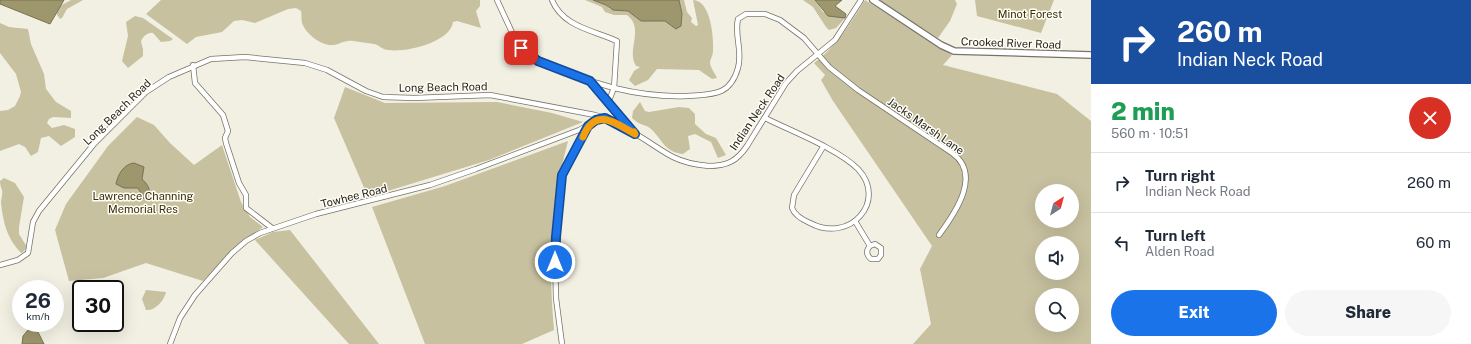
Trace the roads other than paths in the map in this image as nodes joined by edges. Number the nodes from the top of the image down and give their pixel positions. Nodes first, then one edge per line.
1 (497, 0) edge
2 (552, 0) edge
3 (860, 0) edge
4 (873, 0) edge
5 (818, 55) junction
6 (1091, 55) edge
7 (193, 65) junction
8 (590, 81) junction
9 (614, 88) junction
10 (608, 103) junction
11 (605, 118) junction
12 (764, 118) junction
13 (588, 126) junction
14 (635, 134) junction
15 (823, 147) junction
16 (855, 221) junction
17 (272, 228) junction
18 (939, 235) dead end
19 (870, 246) dead end
20 (0, 265) edge
21 (170, 344) edge
22 (562, 344) edge

1 - 8 street
2 - 9 street
3 - 5 street, Indian Neck Road
4 - 6 street, Crooked River Road
5 - 9 street, Jacks Marsh Lane
5 - 12 street, Indian Neck Road
5 - 18 street, Jacks Marsh Lane
7 - 11 street, Long Beach Road
7 - 17 street
7 - 20 street, Long Beach Road
8 - 9 street
8 - 10 street
9 - 10 street
10 - 14 street
11 - 13 street
11 - 14 street, Indian Neck Road
12 - 14 street, Indian Neck Road
12 - 15 street
13 - 17 street, Towhee Road
13 - 22 street
15 - 16 street
15 - 16 street
16 - 19 street
17 - 21 street, Towhee Road

